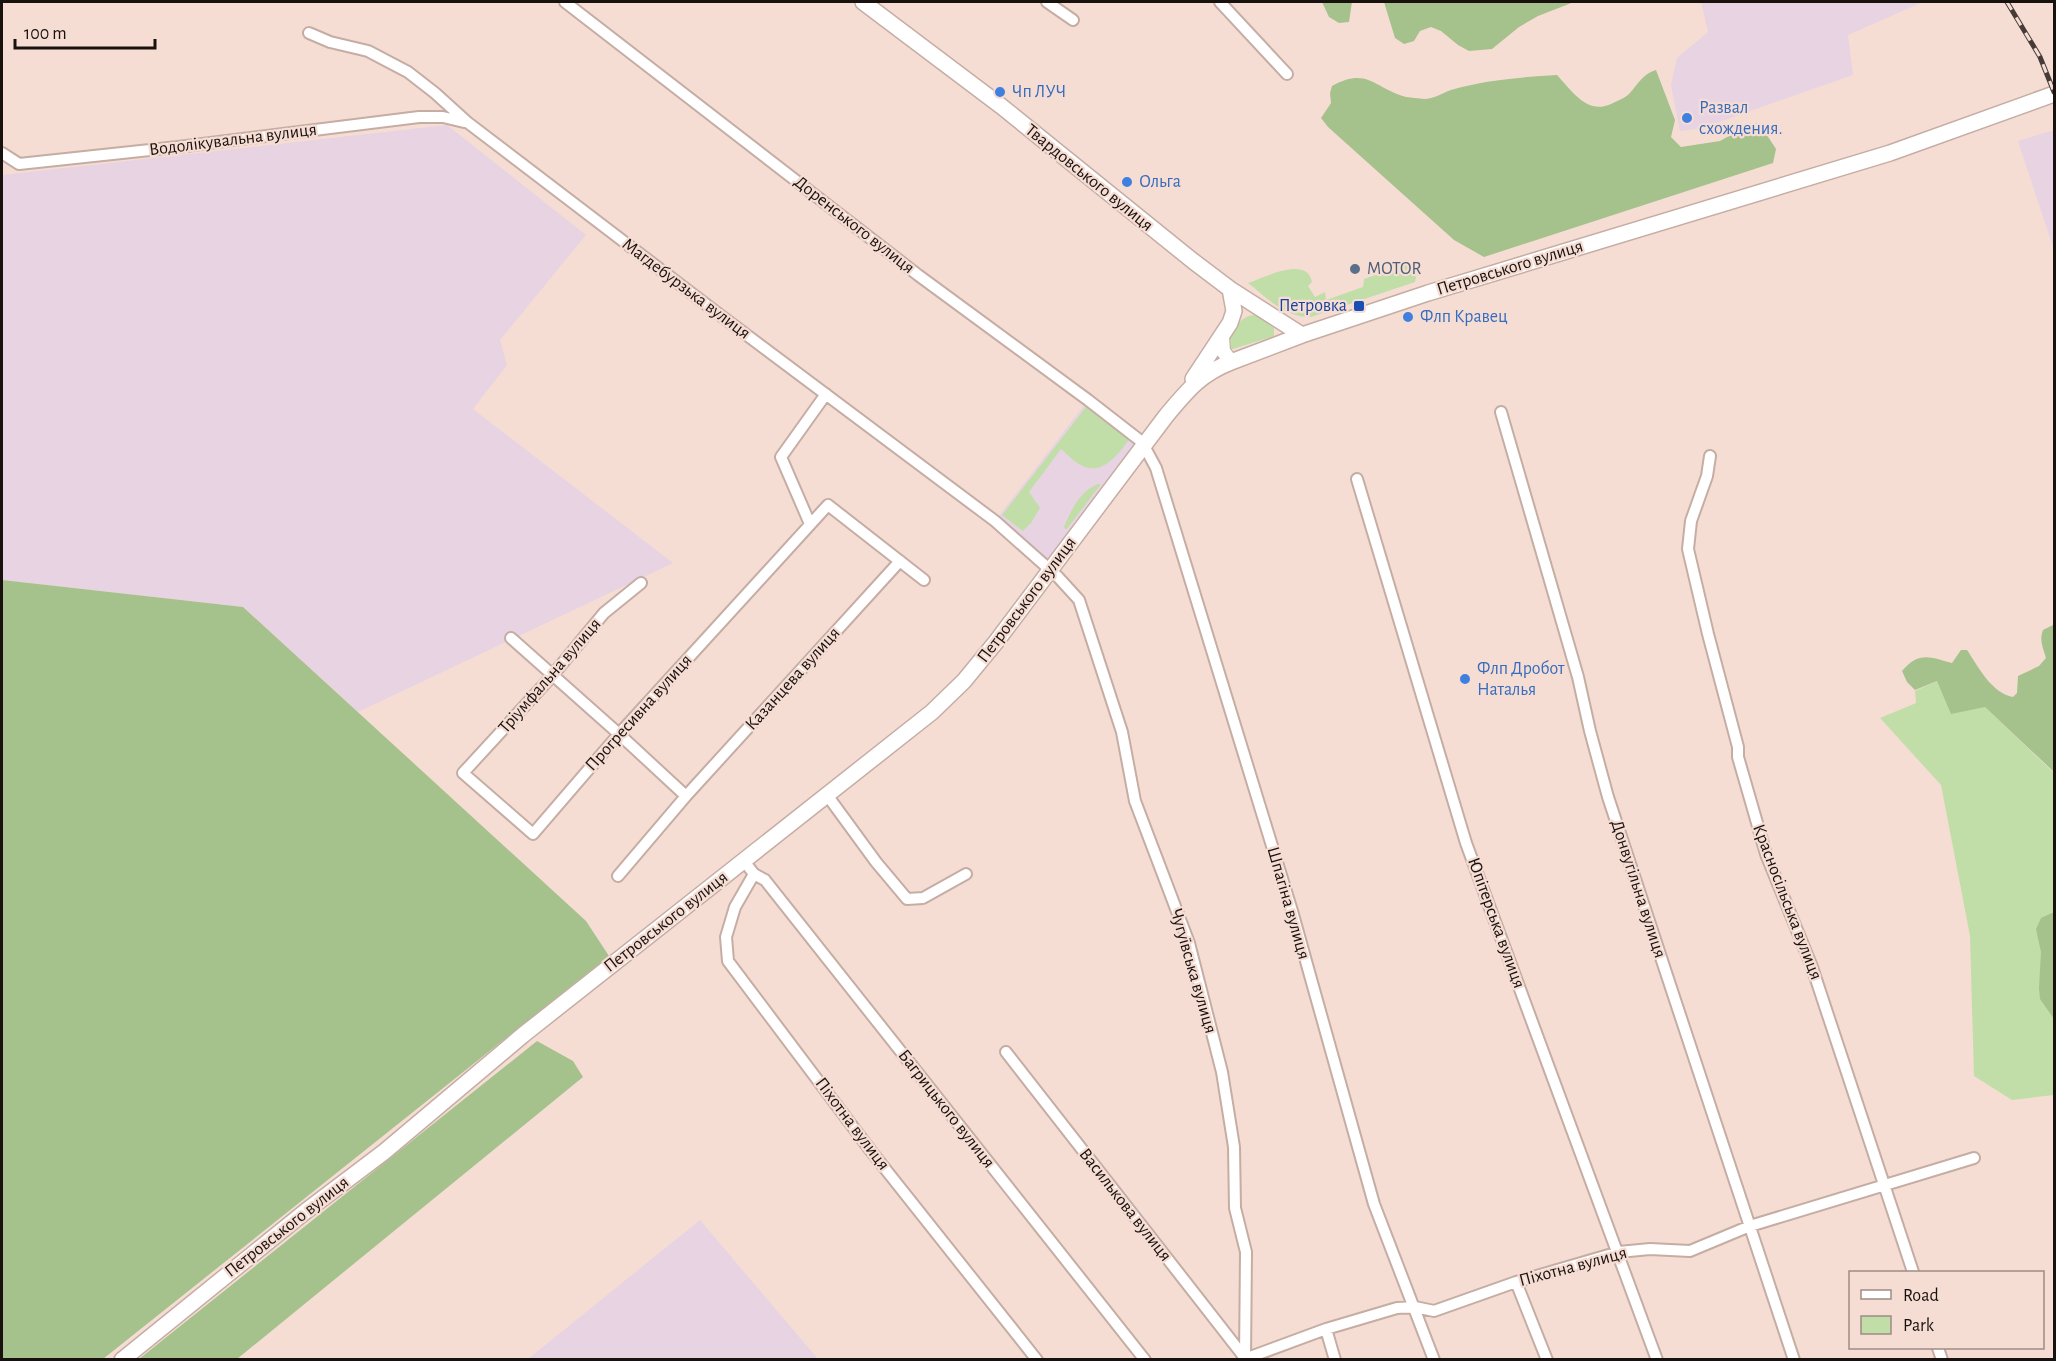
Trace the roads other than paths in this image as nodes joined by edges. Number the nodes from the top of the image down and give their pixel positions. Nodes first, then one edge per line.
1 (565, 2) edge
2 (863, 2) edge
3 (1047, 2) edge
4 (1220, 2) edge
5 (1073, 20) dead end
6 (309, 33) dead end
7 (1287, 74) dead end
8 (2055, 94) edge
9 (467, 122) junction
10 (2, 153) edge
11 (1230, 289) junction
12 (1302, 335) junction
13 (1222, 337) junction
14 (1231, 362) junction
15 (826, 394) junction
16 (1501, 412) dead end
17 (1166, 416) junction
18 (1144, 446) junction
19 (1710, 456) dead end
20 (1357, 479) dead end
21 (810, 524) junction
22 (900, 561) junction
23 (1050, 570) junction
24 (924, 580) dead end
25 (641, 583) dead end
26 (511, 638) dead end
27 (552, 676) junction
28 (619, 734) junction
29 (463, 773) joint
30 (826, 795) junction
31 (686, 796) junction
32 (744, 861) junction
33 (754, 873) junction
34 (966, 874) dead end
35 (618, 876) dead end
36 (1006, 1052) dead end
37 (1974, 1158) dead end
38 (1885, 1185) junction
39 (1750, 1227) junction
40 (1619, 1252) junction
41 (1913, 1271) edge
42 (1516, 1282) junction
43 (1415, 1307) junction
44 (1326, 1329) junction
45 (122, 1359) edge
46 (1037, 1359) edge
47 (1145, 1359) edge
48 (1244, 1359) edge
49 (1335, 1359) edge
50 (1434, 1359) edge
51 (1547, 1359) edge
52 (1657, 1359) edge
53 (1794, 1359) edge

1 - 18 street, Доренського вулиця
2 - 11 main road, Твардовського вулиця
3 - 5 street
4 - 7 street
6 - 9 street, Магдебурзька вулиця
8 - 12 main road, Петровського вулиця
9 - 10 street, Водолікувальна вулиця
9 - 15 street, Магдебурзька вулиця
11 - 12 main road, Твардовського вулиця
11 - 13 main road
12 - 14 main road, Петровського вулиця
13 - 14 street
13 - 17 main road
14 - 17 main road, Петровського вулиця
15 - 21 street
15 - 23 street, Магдебурзька вулиця
16 - 39 street, Донвугільна вулиця
17 - 18 main road, Петровського вулиця
18 - 23 main road, Петровського вулиця
18 - 43 street, Шпагіна вулиця
19 - 38 street, Красносільська вулиця
20 - 40 street, Юпітерська вулиця
21 - 22 street, Прогресивна вулиця
21 - 28 street, Прогресивна вулиця
22 - 24 street, Прогресивна вулиця
22 - 31 street, Казанцева вулиця
23 - 30 main road, Петровського вулиця
23 - 48 street, Чугуївська вулиця
25 - 27 street, Тріумфальна вулиця
26 - 27 street
27 - 28 street
27 - 29 street, Тріумфальна вулиця
28 - 29 street, Прогресивна вулиця
28 - 31 street
30 - 32 main road, Петровського вулиця
30 - 34 street
31 - 35 street, Казанцева вулиця
32 - 33 street, Багрицького вулиця
32 - 45 main road, Петровського вулиця
33 - 46 street, Піхотна вулиця
33 - 47 street, Багрицького вулиця
36 - 48 street, Василькова вулиця
37 - 38 street, Піхотна вулиця
38 - 39 street, Піхотна вулиця
38 - 41 street, Красносільська вулиця
39 - 40 street, Піхотна вулиця
39 - 53 street, Донвугільна вулиця
40 - 42 street, Піхотна вулиця
40 - 52 street, Юпітерська вулиця
42 - 43 street, Піхотна вулиця
42 - 51 street
43 - 44 street, Піхотна вулиця
43 - 50 street, Шпагіна вулиця
44 - 48 street, Піхотна вулиця
44 - 49 street

